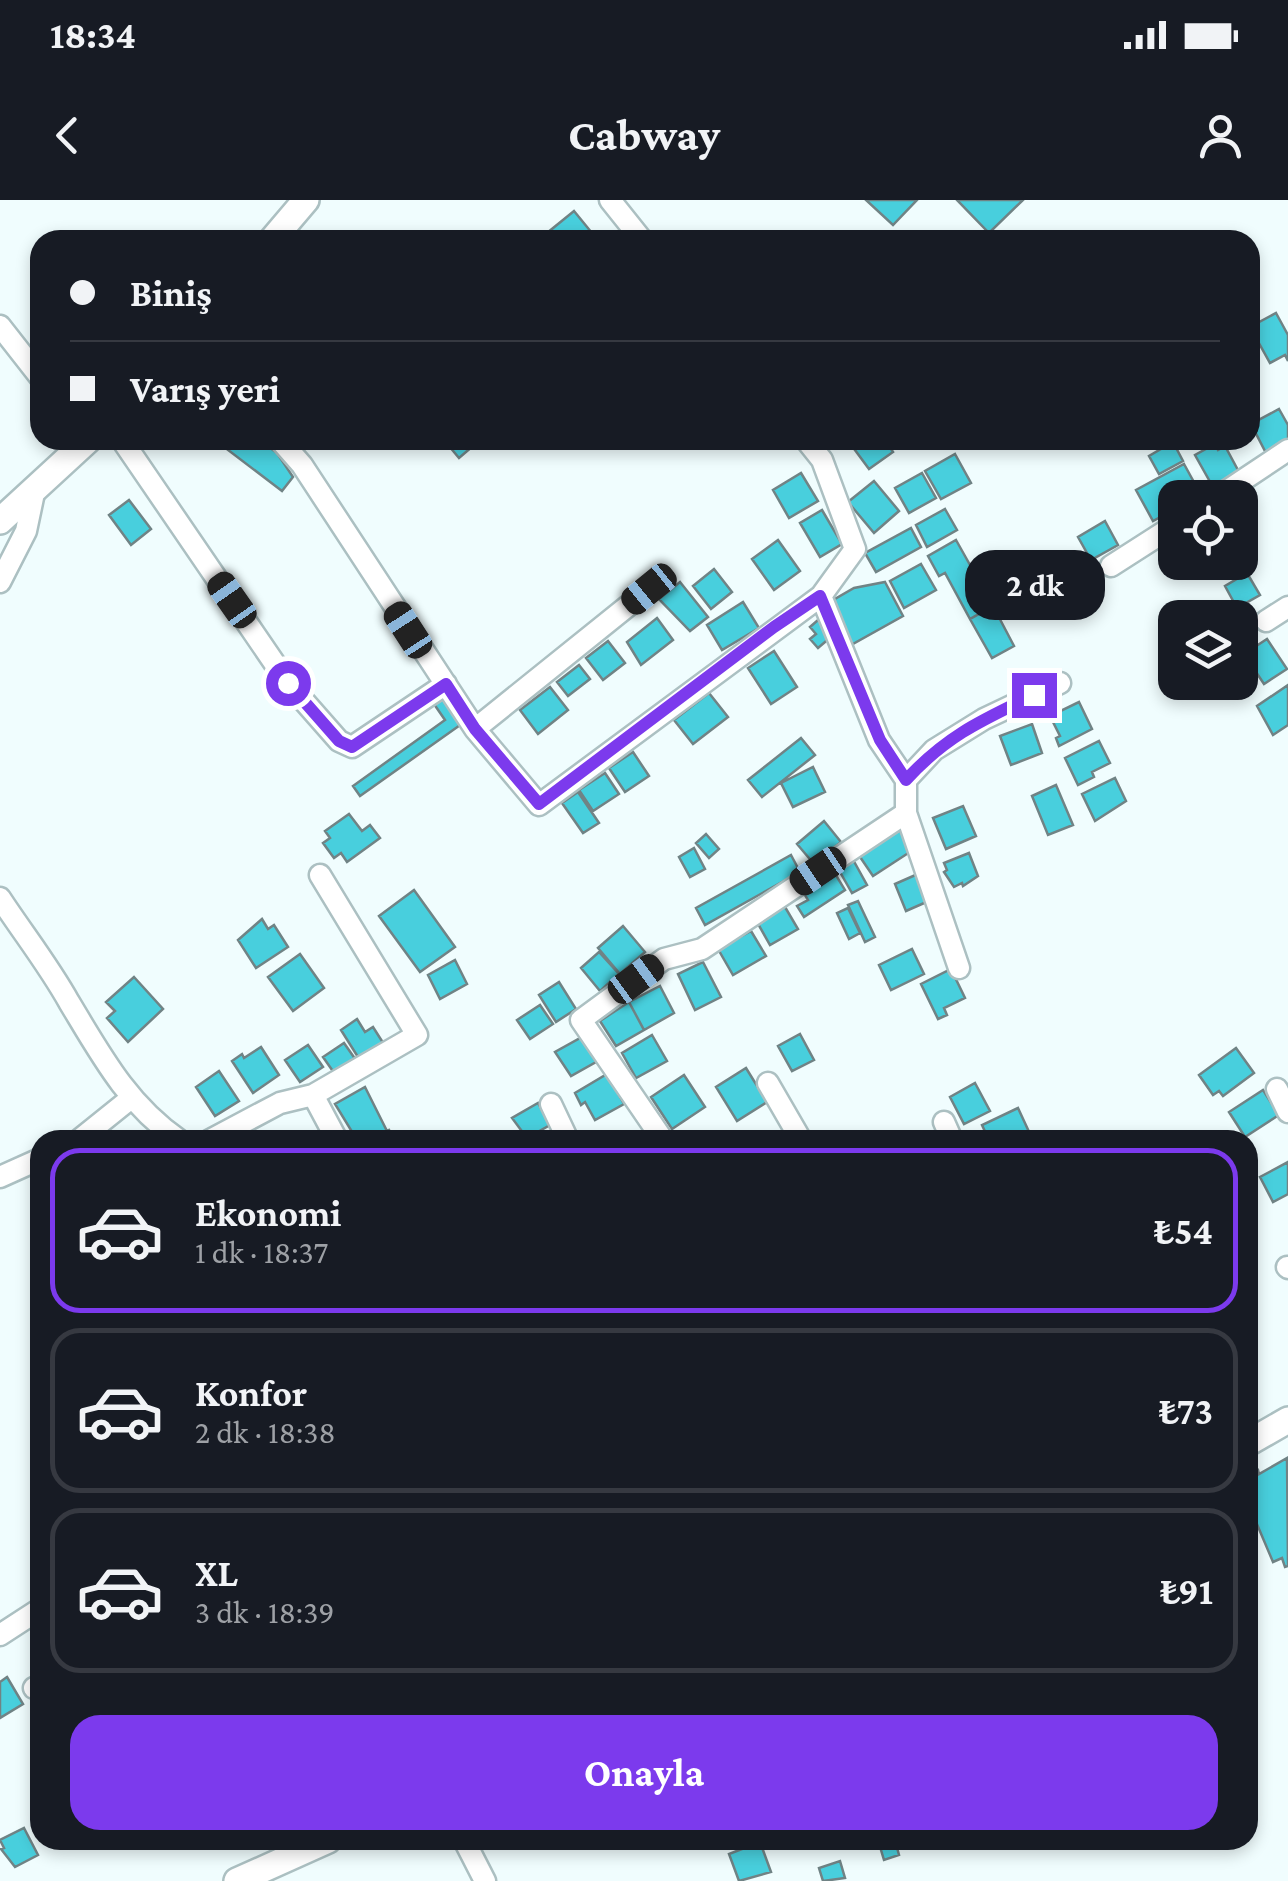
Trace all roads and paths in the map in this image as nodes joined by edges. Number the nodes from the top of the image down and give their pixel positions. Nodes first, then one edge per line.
1 (306, 200) edge
2 (610, 200) edge
3 (280, 230) edge
4 (634, 230) edge
5 (0, 326) edge
6 (30, 364) edge
7 (78, 450) edge
8 (129, 450) edge
9 (289, 450) edge
10 (814, 450) edge
11 (1288, 450) edge
12 (1243, 480) edge
13 (34, 493) junction
14 (0, 521) edge
15 (1158, 536) edge
16 (1112, 566) dead end
17 (0, 582) edge
18 (649, 589) dead end
19 (820, 596) junction
20 (1288, 607) edge
21 (1266, 621) dead end
22 (1060, 683) dead end
23 (446, 684) junction
24 (475, 729) junction
25 (906, 780) junction
26 (906, 812) junction
27 (320, 875) dead end
28 (0, 898) edge
29 (959, 968) dead end
30 (768, 1083) dead end
31 (1278, 1089) dead end
32 (312, 1096) junction
33 (130, 1098) junction
34 (551, 1104) dead end
35 (1288, 1112) edge
36 (91, 1130) edge
37 (167, 1130) edge
38 (229, 1130) edge
39 (331, 1130) edge
40 (563, 1130) edge
41 (656, 1130) edge
42 (795, 1130) edge
43 (30, 1164) edge
44 (0, 1177) edge
45 (1288, 1420) edge
46 (1258, 1437) edge
47 (30, 1616) edge
48 (0, 1635) edge
49 (306, 1850) edge
50 (469, 1850) edge
51 (237, 1881) edge
52 (484, 1881) edge

1 - 3 street
2 - 4 street
5 - 6 street
7 - 13 street
8 - 23 street
9 - 23 street
10 - 19 street
11 - 12 street
13 - 14 street
13 - 17 street
15 - 16 street
18 - 24 street
19 - 24 street
19 - 25 street
20 - 21 street
22 - 25 street
23 - 24 street
25 - 26 street
26 - 29 street
26 - 41 street
27 - 32 street
28 - 33 street
30 - 42 street
31 - 35 street
32 - 38 street
32 - 39 street
33 - 36 street
33 - 37 street
34 - 40 street
43 - 44 street
45 - 46 street
47 - 48 street
49 - 51 street
50 - 52 street

